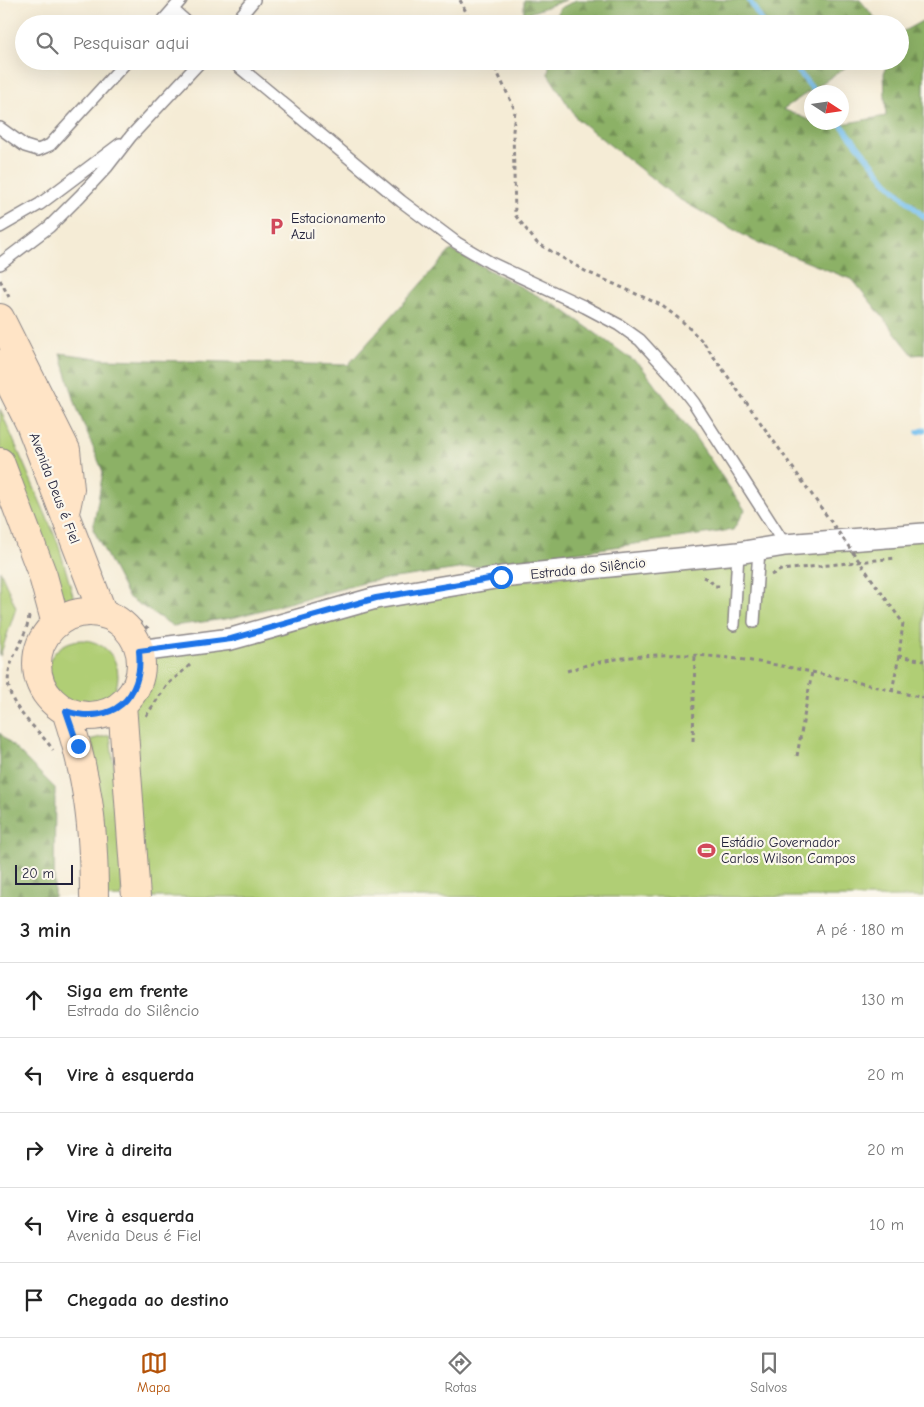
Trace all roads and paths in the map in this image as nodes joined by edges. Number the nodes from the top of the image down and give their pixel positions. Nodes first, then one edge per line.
1 (181, 0) edge
2 (254, 0) edge
3 (460, 0) edge
4 (172, 10) junction
5 (168, 15) edge
6 (178, 15) edge
7 (242, 15) edge
8 (468, 15) edge
9 (119, 70) edge
10 (193, 70) edge
11 (243, 70) edge
12 (496, 70) edge
13 (0, 128) edge
14 (131, 136) junction
15 (0, 227) edge
16 (0, 264) edge
17 (0, 318) edge
18 (0, 364) edge
19 (0, 462) edge
20 (65, 512) junction
21 (924, 534) edge
22 (785, 545) junction
23 (749, 551) junction
24 (904, 557) dead end
25 (700, 578) dead end
26 (756, 584) junction
27 (737, 586) junction
28 (29, 613) dead end
29 (103, 614) junction
30 (754, 622) dead end
31 (56, 624) junction
32 (734, 626) dead end
33 (139, 651) junction
34 (695, 655) junction
35 (899, 656) junction
36 (924, 662) edge
37 (192, 664) dead end
38 (566, 671) dead end
39 (812, 672) junction
40 (892, 691) junction
41 (924, 698) edge
42 (122, 704) junction
43 (66, 711) junction
44 (144, 720) dead end
45 (693, 741) dead end
46 (54, 752) dead end
47 (797, 756) dead end
48 (94, 897) edge
49 (136, 897) edge

1 - 4 lane
2 - 7 lane
3 - 8 path
4 - 5 lane
4 - 6 lane
9 - 13 lane
10 - 14 lane
11 - 22 lane
12 - 35 path, bridge
14 - 15 lane
14 - 16 lane
17 - 20 main road
18 - 20 main road, Avenida Deus é Fiel
19 - 31 main road
20 - 29 main road, Avenida Deus é Fiel
21 - 22 street, Estrada do Silêncio
22 - 23 street, Estrada do Silêncio
23 - 26 lane
23 - 27 lane
23 - 33 street, Estrada do Silêncio
24 - 26 path
25 - 27 path
26 - 30 lane
27 - 32 lane
28 - 46 path
29 - 31 main road
29 - 33 main road
31 - 43 main road
33 - 42 main road
34 - 38 path
34 - 39 path
34 - 45 path
35 - 36 path, bridge
35 - 40 path, bridge
37 - 44 path
39 - 40 path
39 - 47 path
40 - 41 path
42 - 43 main road
42 - 49 main road
43 - 48 main road

